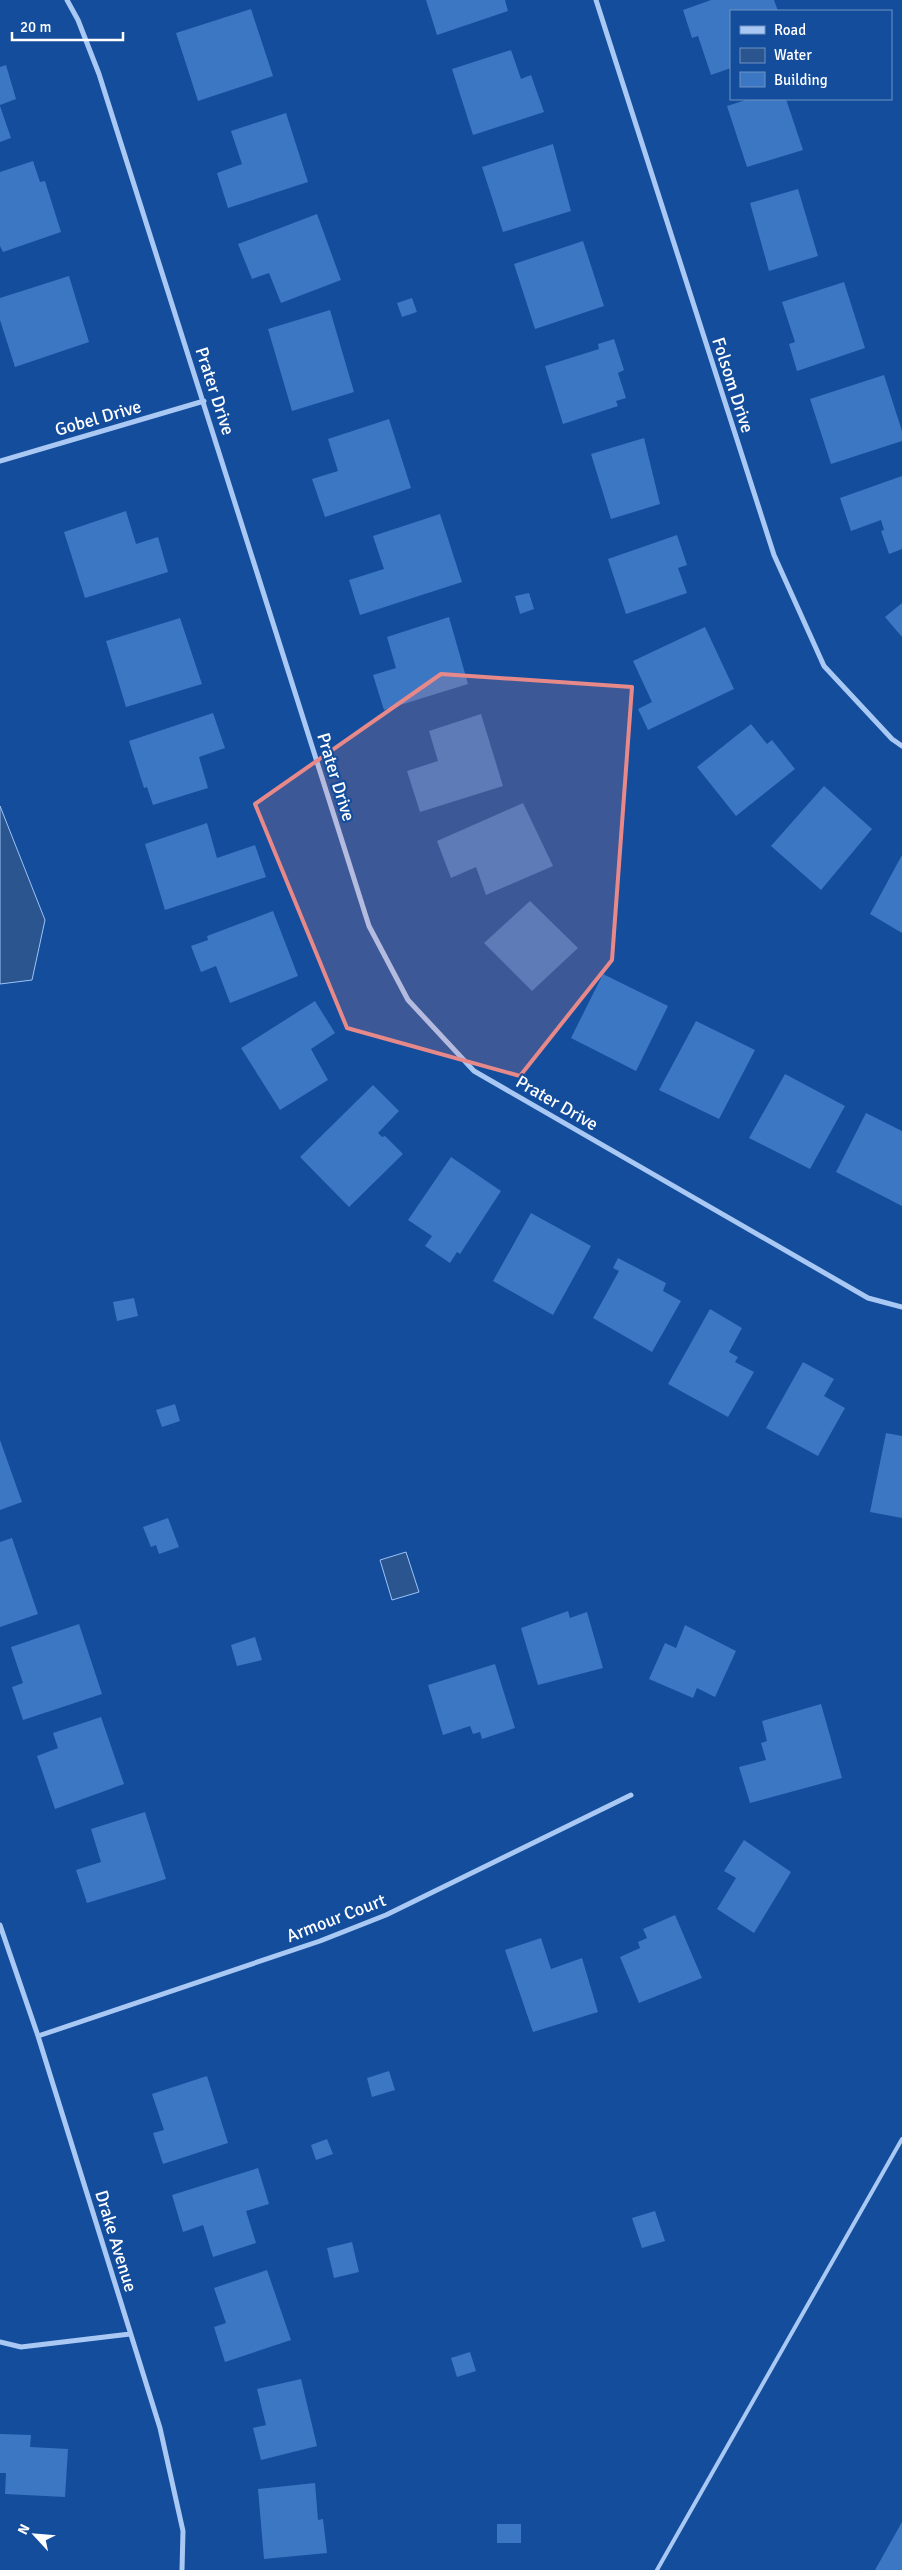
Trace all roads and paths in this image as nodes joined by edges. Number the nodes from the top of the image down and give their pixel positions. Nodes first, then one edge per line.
1 (67, 0) edge
2 (596, 0) edge
3 (204, 401) junction
4 (0, 462) edge
5 (902, 746) edge
6 (902, 1307) edge
7 (631, 1794) dead end
8 (0, 1925) edge
9 (38, 2036) junction
10 (902, 2139) edge
11 (130, 2334) junction
12 (0, 2342) edge
13 (182, 2570) edge
14 (657, 2570) edge

1 - 3 street, Prater Drive
2 - 5 street, Folsom Drive
3 - 4 street, Gobel Drive
3 - 6 street, Prater Drive
7 - 9 street, Armour Court
8 - 9 street, Drake Avenue
9 - 11 street, Drake Avenue
10 - 14 lane
11 - 12 street
11 - 13 street, Drake Avenue

